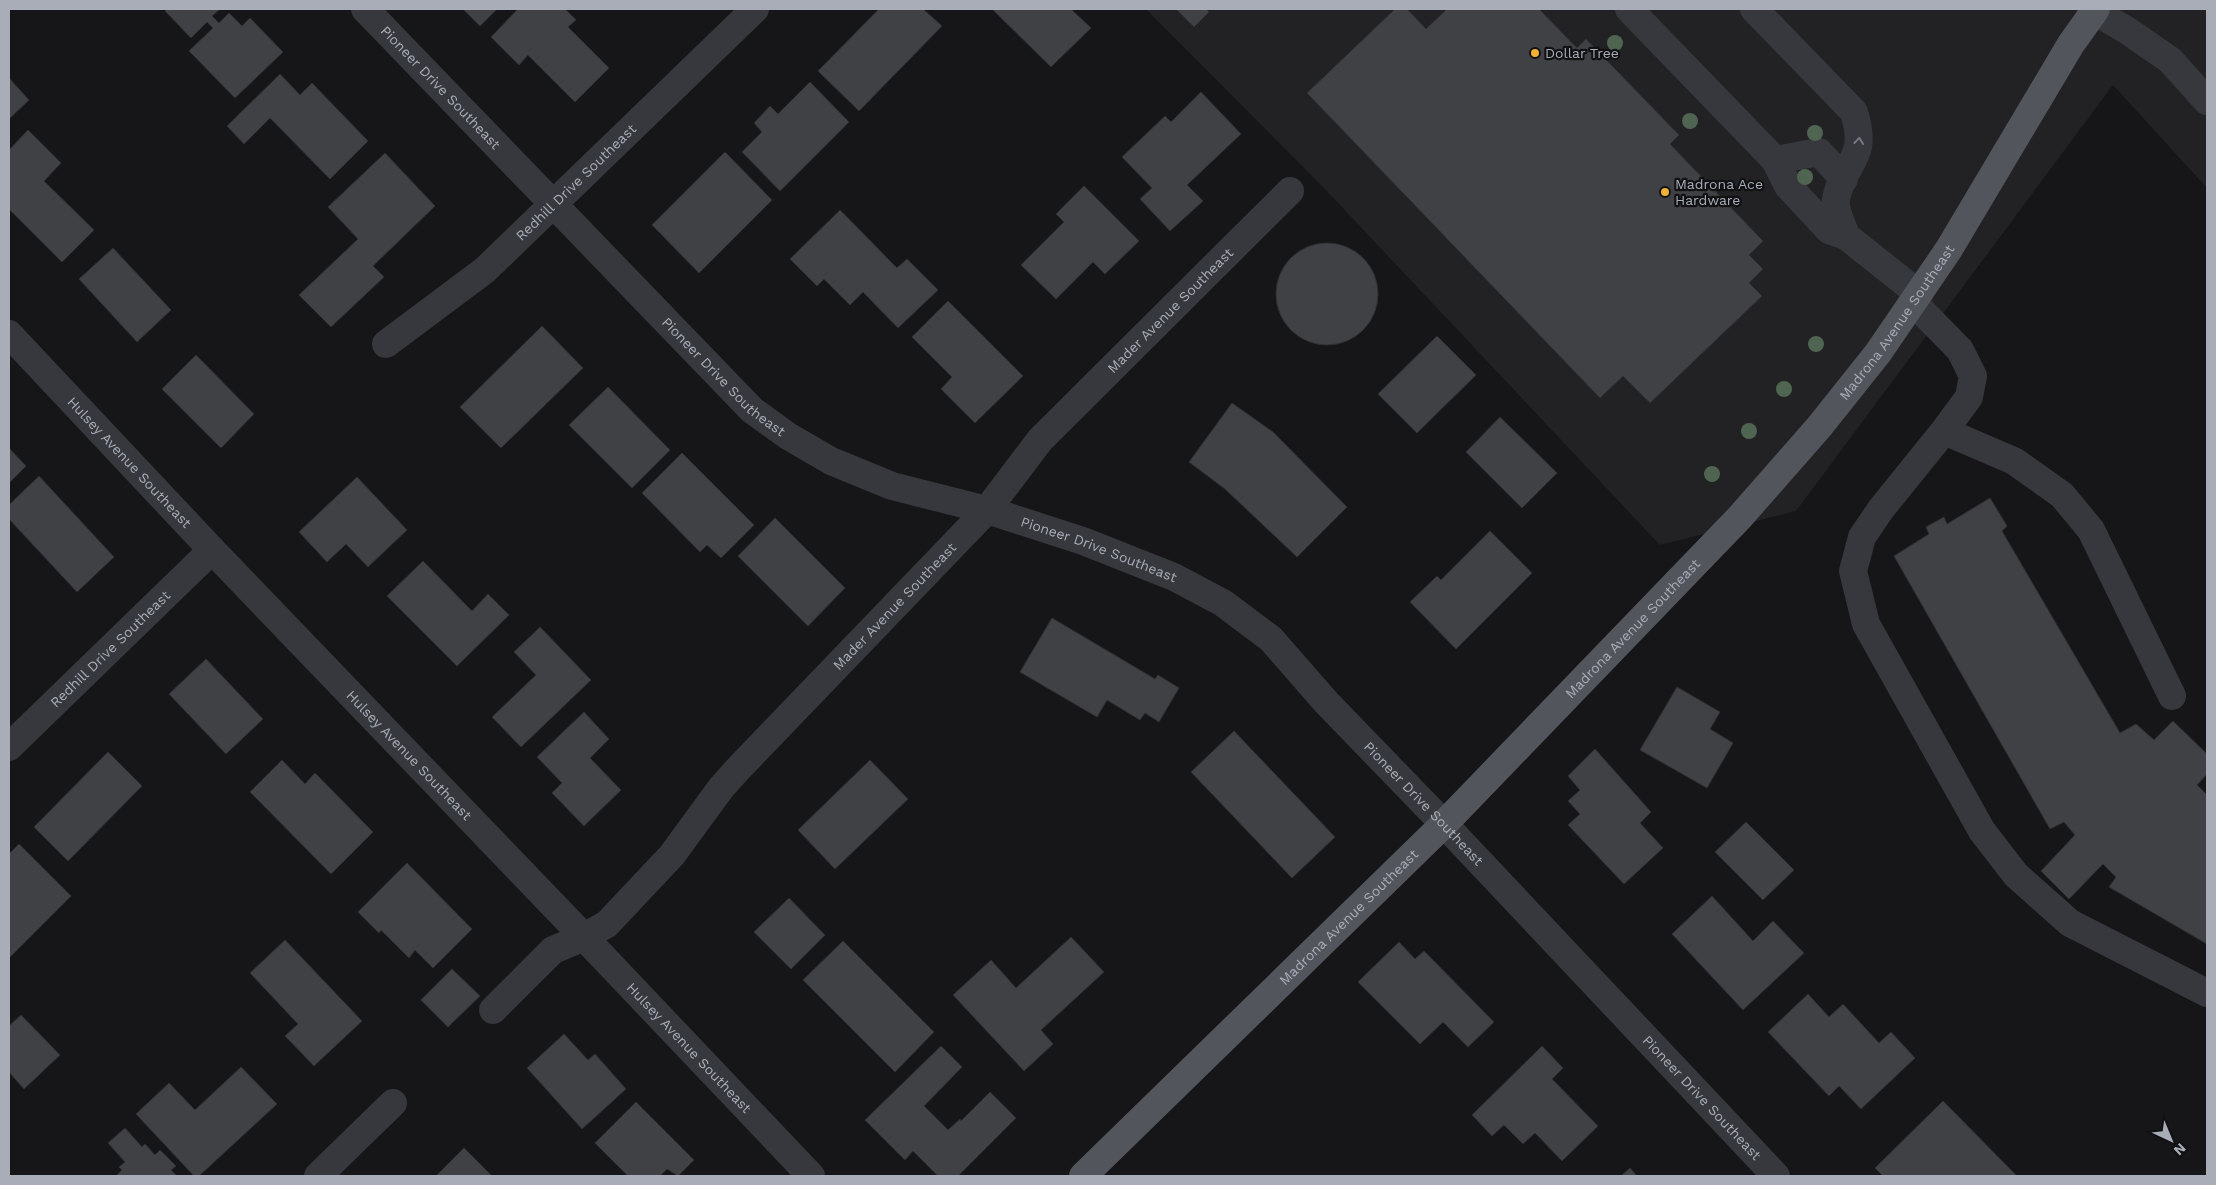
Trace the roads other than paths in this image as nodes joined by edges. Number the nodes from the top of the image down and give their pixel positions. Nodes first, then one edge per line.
1 (365, 9) edge
2 (755, 9) edge
3 (1629, 9) edge
4 (1754, 9) edge
5 (2094, 9) edge
6 (2207, 101) edge
7 (1775, 160) junction
8 (1844, 178) junction
9 (1290, 192) dead end
10 (553, 206) junction
11 (1846, 236) junction
12 (1916, 298) junction
13 (9, 334) edge
14 (386, 344) dead end
15 (1944, 431) junction
16 (987, 510) junction
17 (212, 550) junction
18 (2172, 696) dead end
19 (9, 747) edge
20 (1444, 824) junction
21 (584, 937) junction
22 (2207, 993) edge
23 (493, 1010) dead end
24 (393, 1103) dead end
25 (318, 1176) edge
26 (811, 1176) edge
27 (1083, 1176) edge
28 (1776, 1176) edge

1 - 10 street, Pioneer Drive Southeast
2 - 10 street, Redhill Drive Southeast
3 - 7 street
8 -> 4 street
5 - 6 street
5 - 12 main road, Madrona Avenue Southeast
7 - 8 street
7 - 11 street
8 - 11 street
9 - 16 street, Mader Avenue Southeast
10 - 14 street, Redhill Drive Southeast
10 - 16 street, Pioneer Drive Southeast
11 - 12 street
12 - 15 street
12 - 20 main road, Madrona Avenue Southeast
13 - 17 street, Hulsey Avenue Southeast
15 - 18 street
15 - 22 street
16 - 20 street, Pioneer Drive Southeast
16 - 21 street, Mader Avenue Southeast
17 - 19 street, Redhill Drive Southeast
17 - 21 street, Hulsey Avenue Southeast
20 - 27 main road, Madrona Avenue Southeast
20 - 28 street, Pioneer Drive Southeast
21 - 23 street, Mader Avenue Southeast
21 - 26 street, Hulsey Avenue Southeast
24 - 25 street

